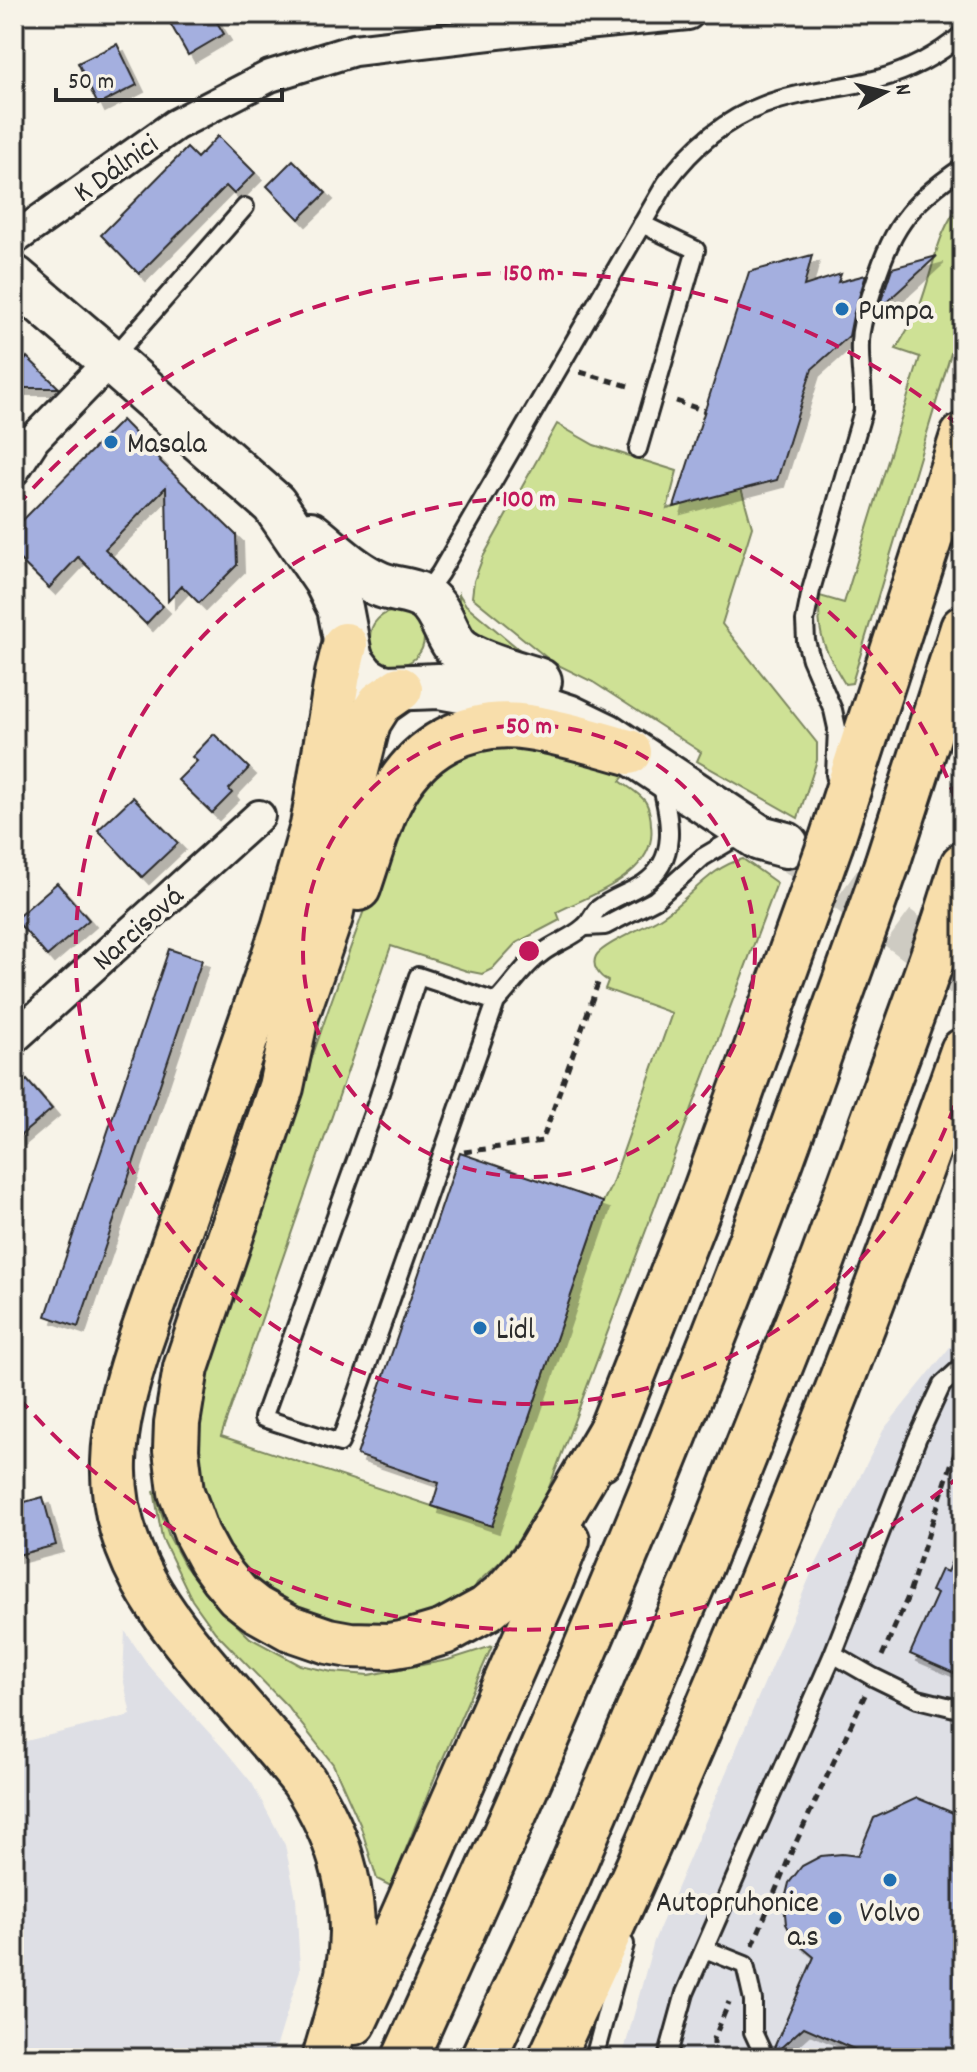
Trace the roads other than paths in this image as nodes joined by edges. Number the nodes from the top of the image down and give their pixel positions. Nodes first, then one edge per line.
1 (688, 14) edge
2 (528, 21) edge
3 (963, 34) edge
4 (963, 167) edge
5 (245, 207) dead end
6 (642, 224) junction
7 (14, 239) edge
8 (14, 278) edge
9 (111, 360) junction
10 (963, 436) edge
11 (638, 449) dead end
12 (14, 470) edge
13 (270, 500) junction
14 (422, 604) junction
15 (963, 628) edge
16 (346, 638) junction
17 (406, 688) junction
18 (643, 760) junction
19 (259, 816) dead end
20 (760, 838) junction
21 (831, 842) junction
22 (963, 865) edge
23 (586, 927) junction
24 (496, 1002) junction
25 (14, 1038) edge
26 (963, 1051) edge
27 (281, 1087) junction
28 (963, 1366) edge
29 (611, 1430) junction
30 (833, 1654) junction
31 (963, 1710) edge
32 (667, 1802) junction
33 (705, 1949) junction
34 (325, 2058) edge
35 (337, 2058) edge
36 (405, 2058) edge
37 (483, 2058) edge
38 (551, 2058) edge
39 (594, 2058) edge
40 (667, 2058) edge
41 (765, 2058) edge

1 - 2 street, K Dálnici
2 - 7 street, K Dálnici
3 - 6 lane
4 - 21 lane
5 - 9 lane
6 - 11 lane
6 - 14 lane
8 - 9 street
9 - 12 street
9 - 13 street
10 - 21 highway
13 - 14 street
13 - 16 street
14 - 16 street
14 - 17 street
14 - 20 street
15 - 36 highway, bridge
16 - 17 street
16 - 34 highway
17 - 18 street
17 - 27 highway
18 - 20 street
18 - 23 lane
18 - 27 highway
19 - 25 street, Narcisová
20 - 23 lane
21 - 29 highway, bridge
22 - 37 highway, bridge
23 - 24 lane
24 - 24 lane
26 - 32 highway
27 - 29 highway
28 - 30 lane
29 - 35 highway
30 - 31 lane
30 - 33 lane
32 - 38 highway
32 - 39 lane
33 - 40 lane
33 - 41 lane

